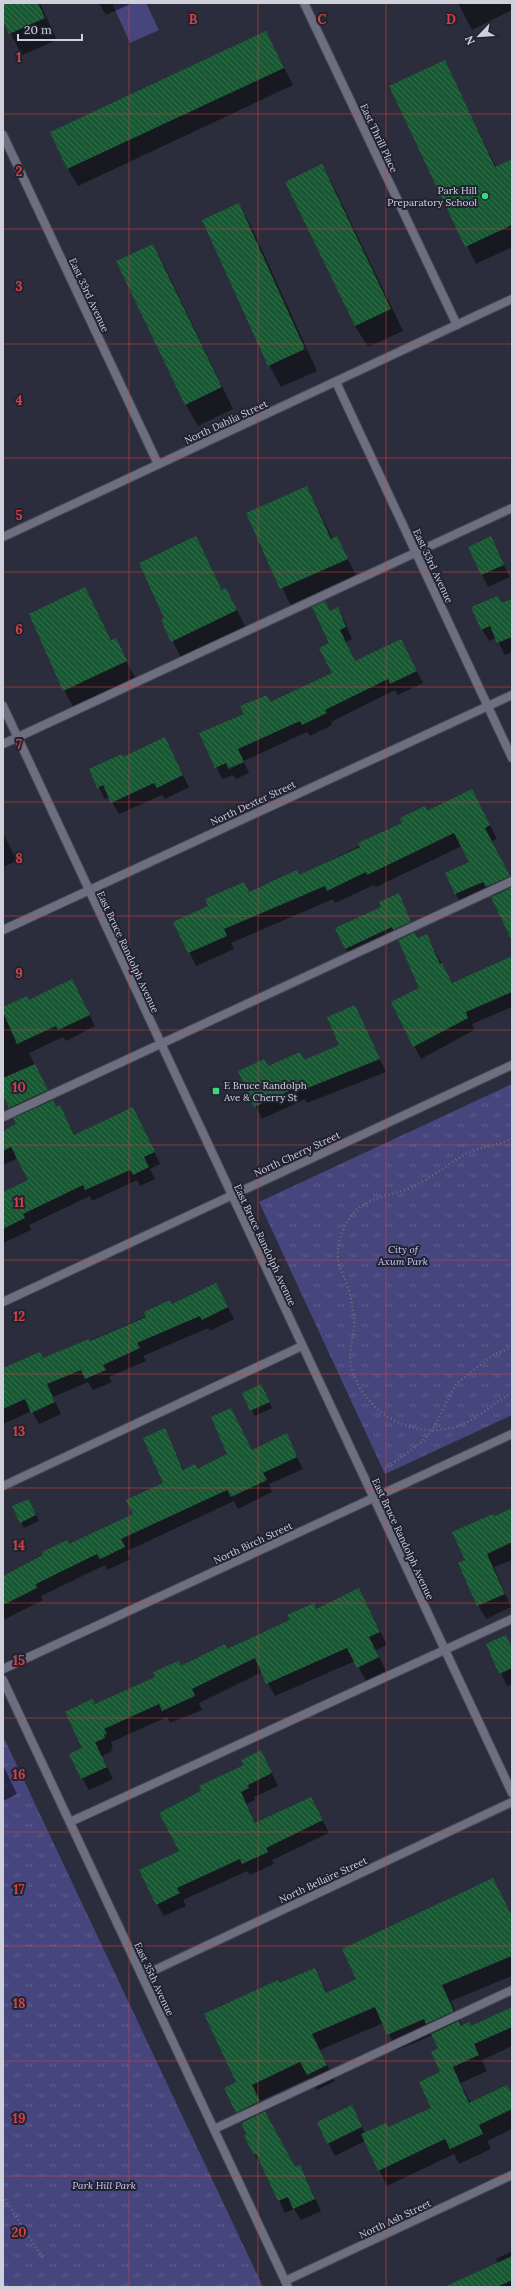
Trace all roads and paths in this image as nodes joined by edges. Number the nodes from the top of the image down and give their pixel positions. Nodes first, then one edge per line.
1 (304, 3) edge
2 (4, 140) edge
3 (512, 299) edge
4 (456, 325) junction
5 (336, 382) junction
6 (158, 464) junction
7 (512, 508) edge
8 (3, 537) edge
9 (416, 553) junction
10 (512, 694) edge
11 (3, 706) edge
12 (487, 706) junction
13 (18, 737) junction
14 (3, 744) edge
15 (512, 758) edge
16 (512, 881) edge
17 (88, 891) junction
18 (3, 930) edge
19 (160, 1044) junction
20 (512, 1065) edge
21 (3, 1117) edge
22 (512, 1138) edge
23 (231, 1195) junction
24 (3, 1302) edge
25 (302, 1346) junction
26 (512, 1348) edge
27 (512, 1393) edge
28 (433, 1429) junction
29 (512, 1434) edge
30 (385, 1469) dead end
31 (3, 1486) edge
32 (373, 1499) junction
33 (512, 1619) edge
34 (445, 1651) junction
35 (3, 1669) edge
36 (3, 1680) edge
37 (512, 1793) edge
38 (512, 1802) edge
39 (70, 1822) junction
40 (142, 1976) junction
41 (512, 1990) edge
42 (214, 2129) junction
43 (512, 2175) edge
44 (3, 2196) edge
45 (44, 2260) dead end
46 (287, 2284) edge

1 - 4 street, East Thrill Place
2 - 6 street, East 33rd Avenue
3 - 4 street, North Dahlia Street
4 - 5 street, North Dahlia Street
5 - 6 street, North Dahlia Street
5 - 9 street, East 33rd Avenue
6 - 8 street, North Dahlia Street
7 - 9 street
9 - 12 street, East 33rd Avenue
9 - 13 street
10 - 12 street, North Dexter Street
11 - 13 street, East Bruce Randolph Avenue
12 - 15 street, East 33rd Avenue
12 - 17 street, North Dexter Street
13 - 14 street
13 - 17 street, East Bruce Randolph Avenue
16 - 19 street
17 - 18 street, North Dexter Street
17 - 19 street, East Bruce Randolph Avenue
19 - 21 street
19 - 23 street, East Bruce Randolph Avenue
20 - 23 street, North Cherry Street
22 - 28 path
23 - 24 street, North Cherry Street
23 - 25 street, East Bruce Randolph Avenue
25 - 31 street
25 - 32 street, East Bruce Randolph Avenue
26 - 28 path
27 - 28 path
28 - 30 path
29 - 32 street, North Birch Street
32 - 34 street, East Bruce Randolph Avenue
32 - 35 street, North Birch Street
33 - 34 street
34 - 37 street, East Bruce Randolph Avenue
34 - 39 street
36 - 39 street, East 35th Avenue
38 - 40 street, North Bellaire Street
39 - 40 street, East 35th Avenue
40 - 42 street, East 35th Avenue
41 - 42 street
42 - 46 street, East 35th Avenue
43 - 46 street, North Ash Street
44 - 45 path

